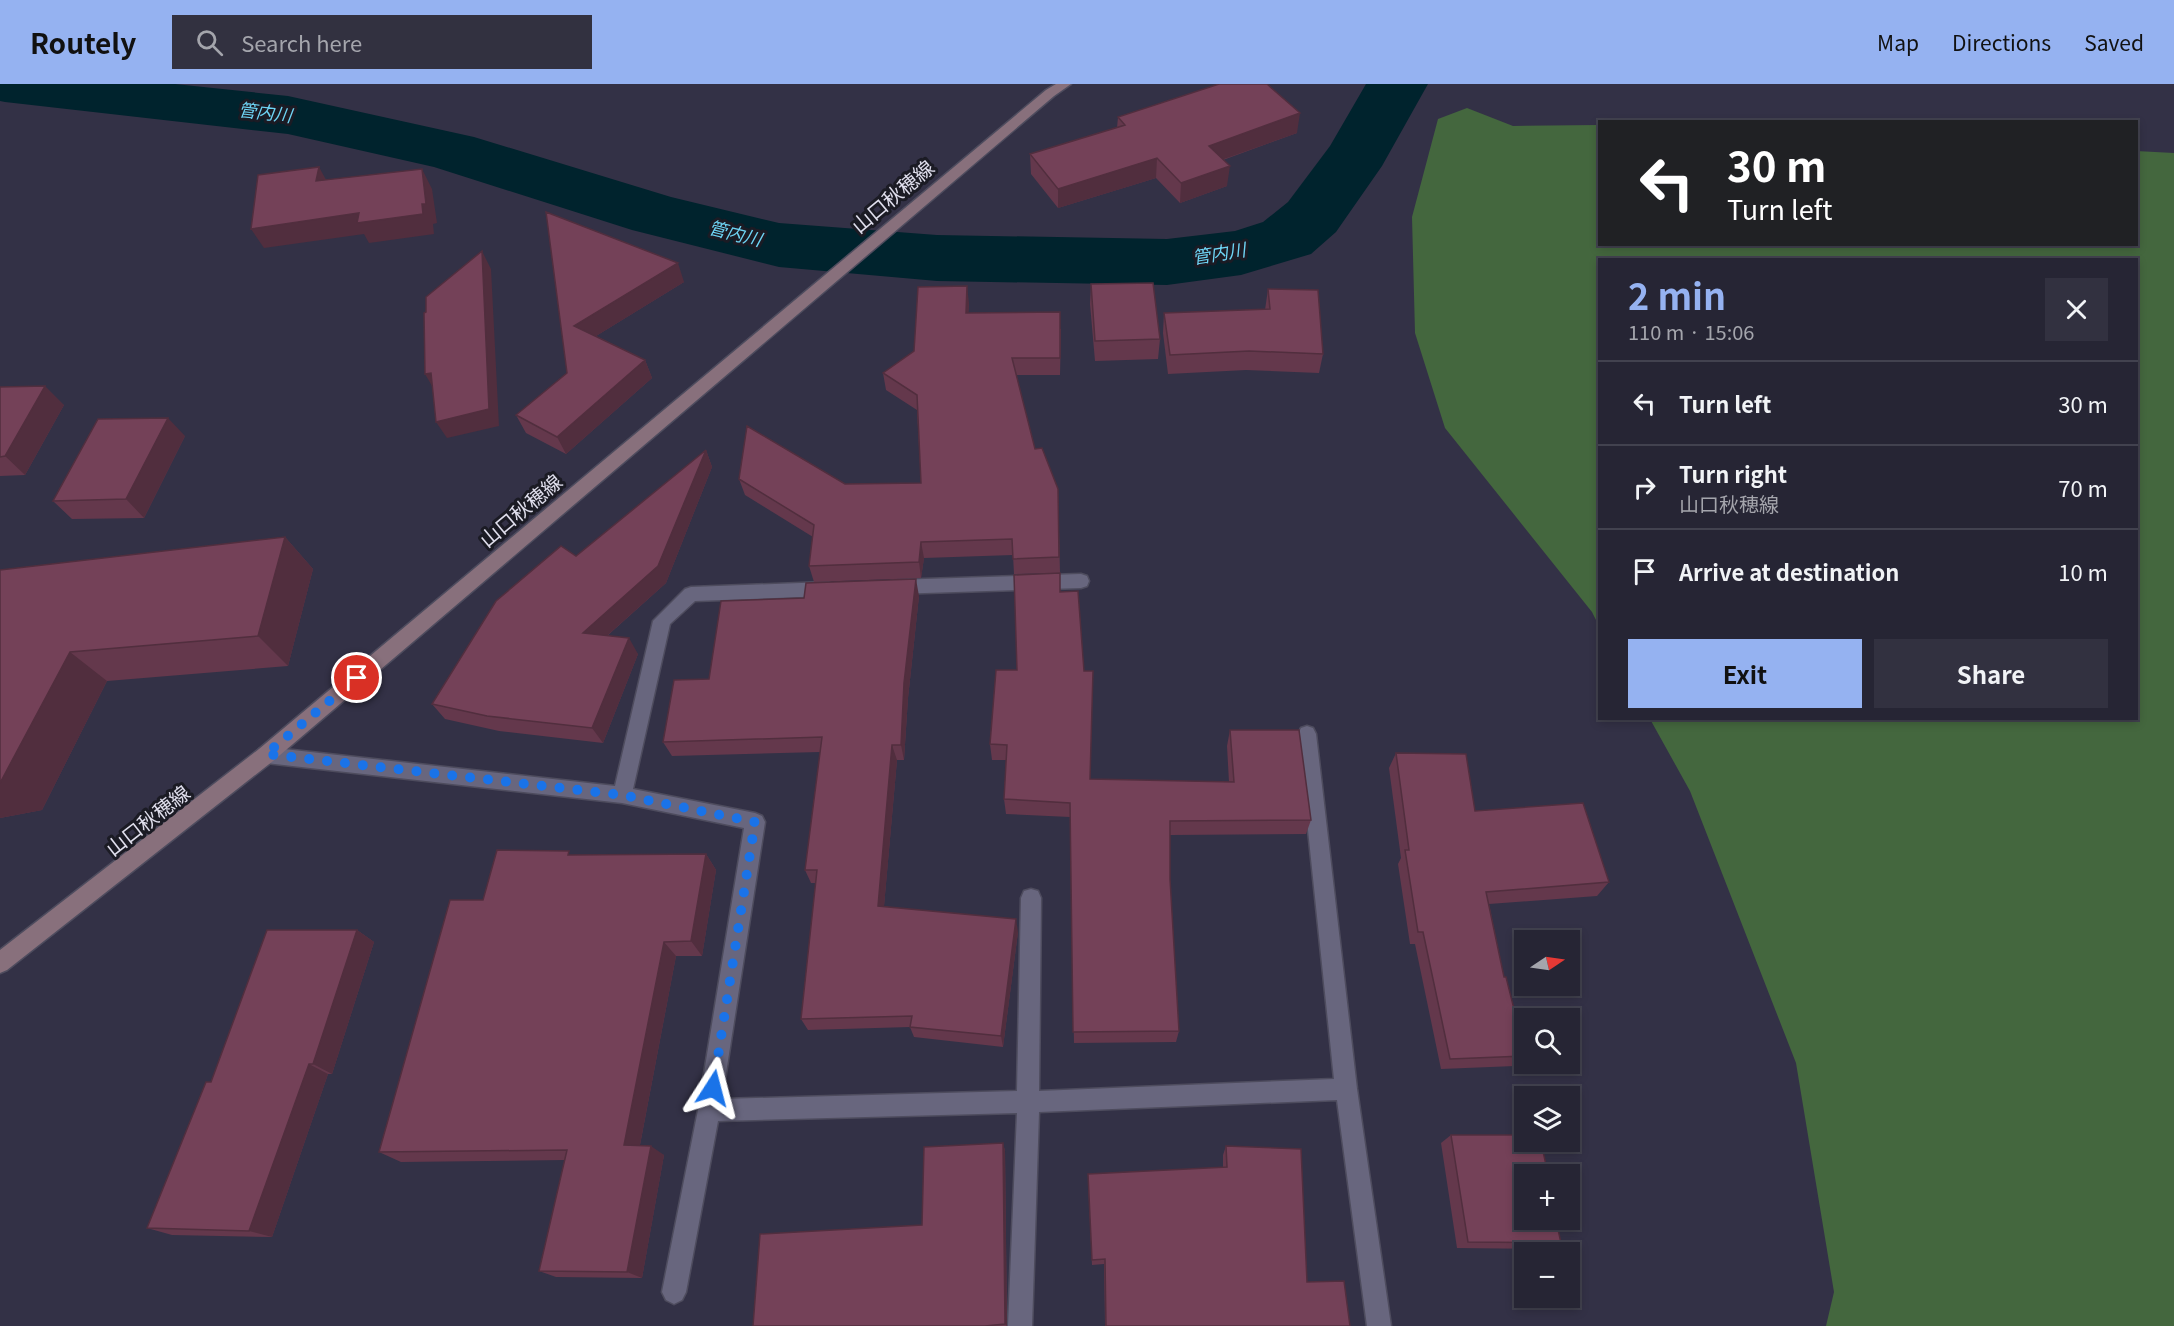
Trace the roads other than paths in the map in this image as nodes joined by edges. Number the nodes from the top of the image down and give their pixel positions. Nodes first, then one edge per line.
1 (1065, 84) edge
2 (1081, 581) dead end
3 (880, 587) edge
4 (844, 589) edge
5 (1307, 734) dead end
6 (266, 754) junction
7 (622, 795) junction
8 (1032, 898) dead end
9 (0, 963) edge
10 (1346, 1089) junction
11 (1028, 1102) junction
12 (709, 1110) junction
13 (674, 1292) dead end
14 (1020, 1326) edge
15 (1379, 1326) edge

1 - 6 main road, 山口秋穂線
2 - 3 street
4 - 7 street
5 - 10 street
6 - 7 street
6 - 9 main road, 山口秋穂線
7 - 12 street
8 - 11 street
10 - 11 street
10 - 15 street
11 - 12 street
11 - 14 street
12 - 13 street

